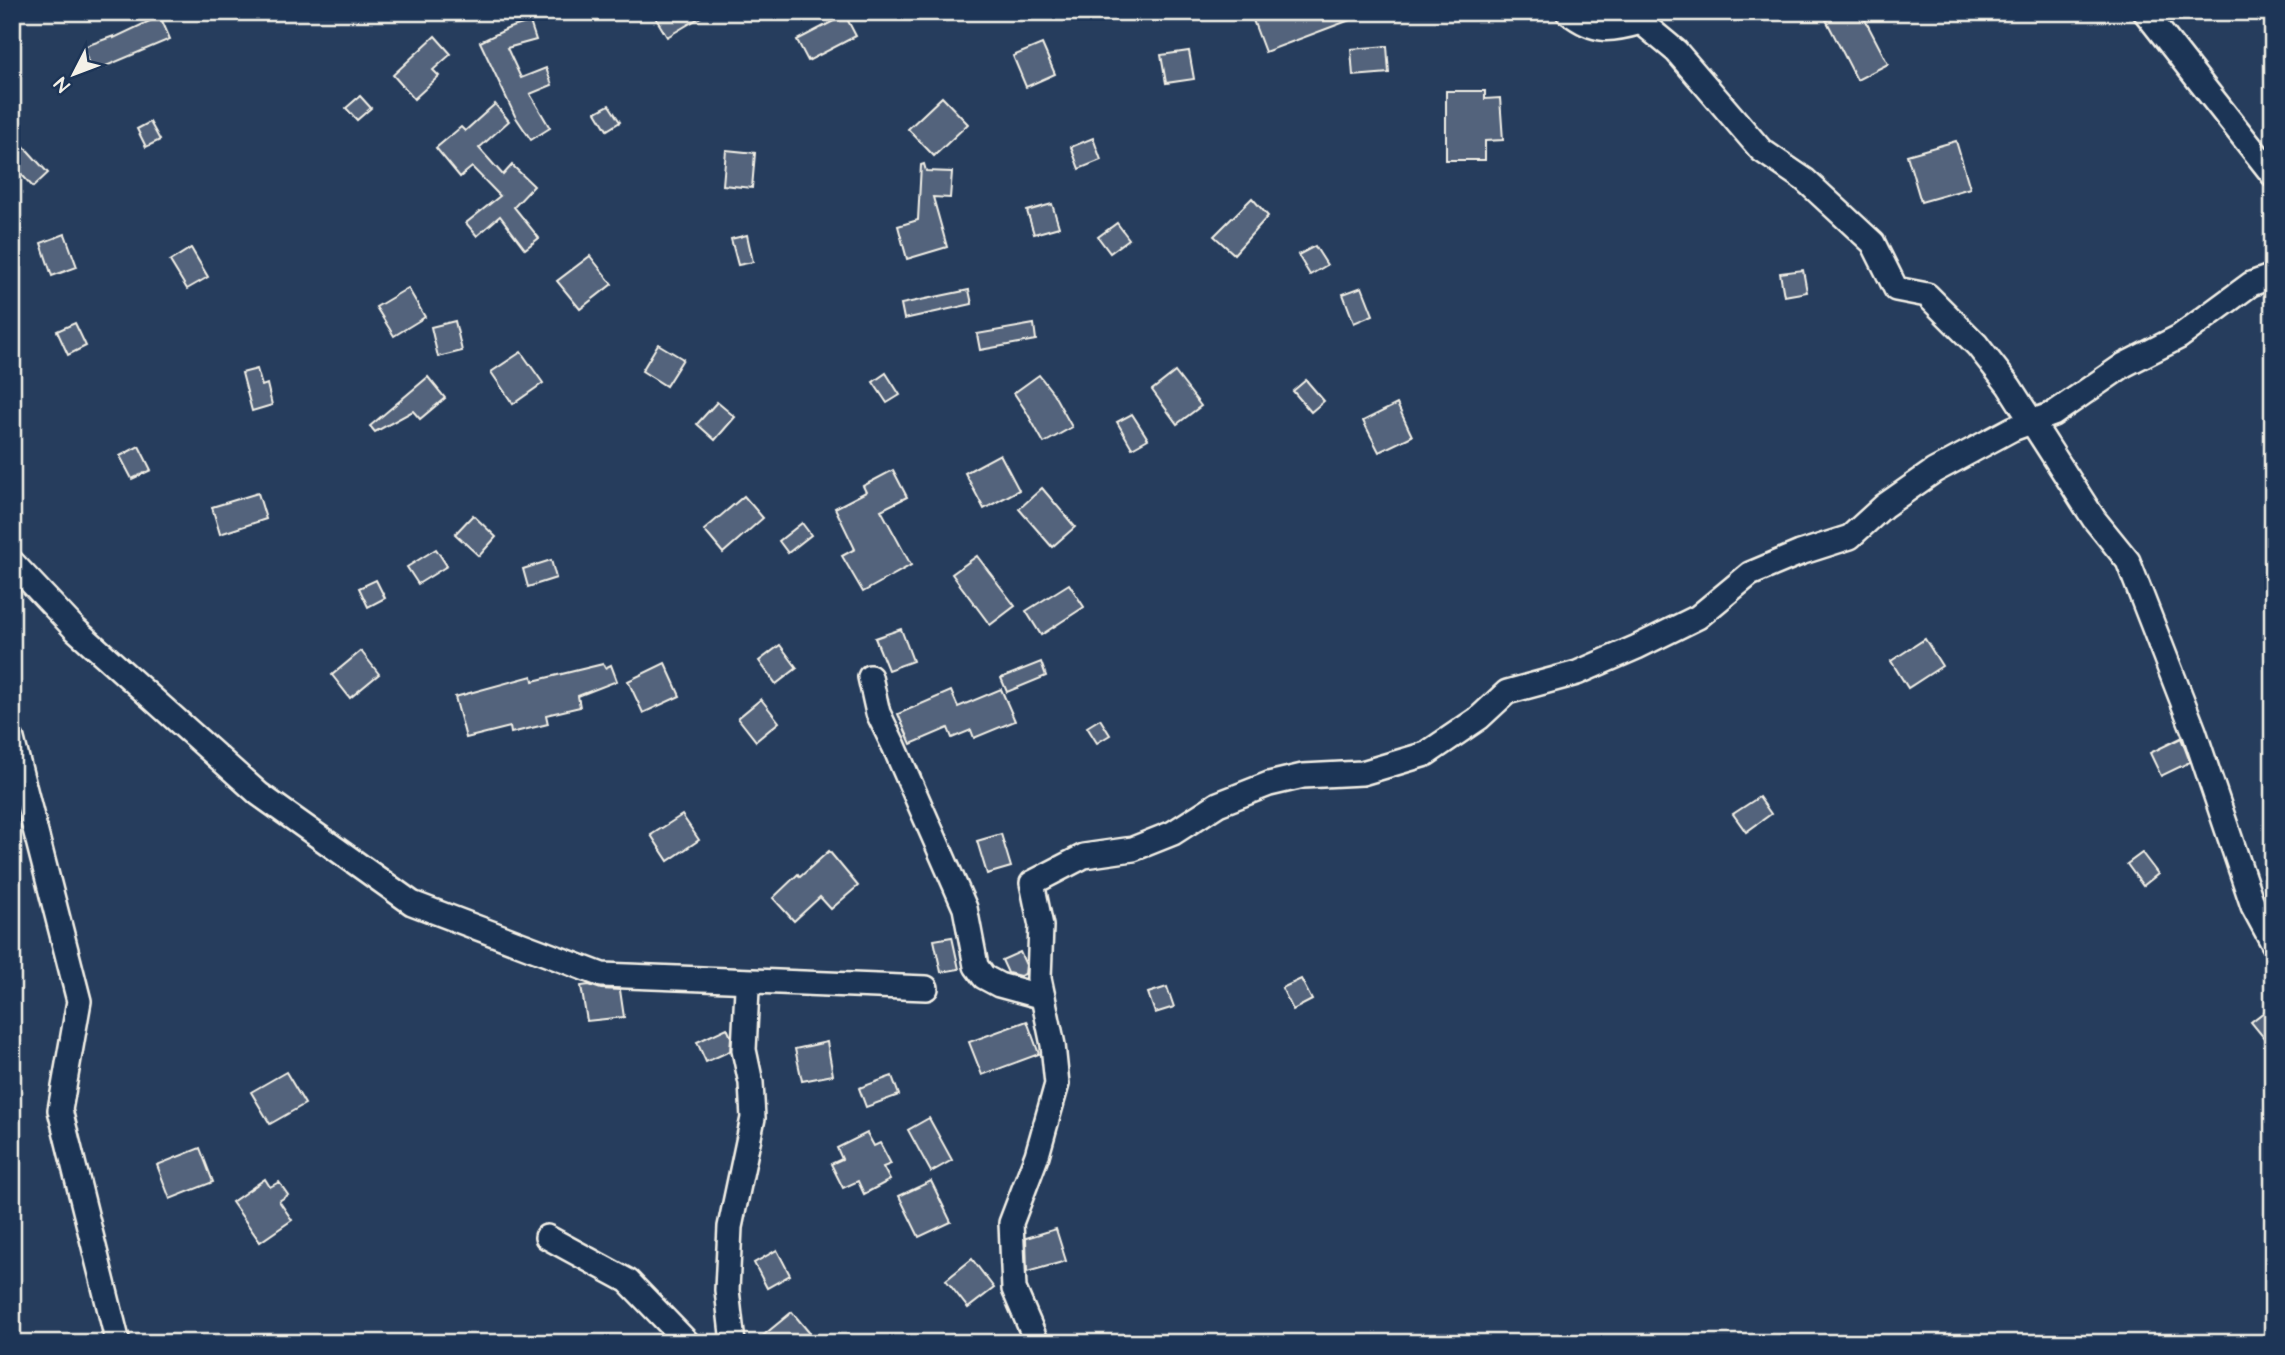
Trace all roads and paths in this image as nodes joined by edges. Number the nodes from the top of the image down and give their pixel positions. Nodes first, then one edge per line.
1 (1568, 12) edge
2 (2145, 12) edge
3 (2273, 175) edge
4 (2273, 276) edge
5 (2031, 422) junction
6 (12, 562) edge
7 (870, 677) dead end
8 (12, 739) edge
9 (2273, 943) edge
10 (926, 988) dead end
11 (747, 989) dead end
12 (1043, 996) junction
13 (547, 1237) dead end
14 (118, 1343) edge
15 (688, 1343) edge
16 (733, 1343) edge
17 (1037, 1343) edge

1 - 5 street
2 - 3 street
4 - 5 street
5 - 9 street
5 - 12 street
6 - 10 street
7 - 12 street
8 - 14 street
11 - 16 street
12 - 17 street
13 - 15 street

